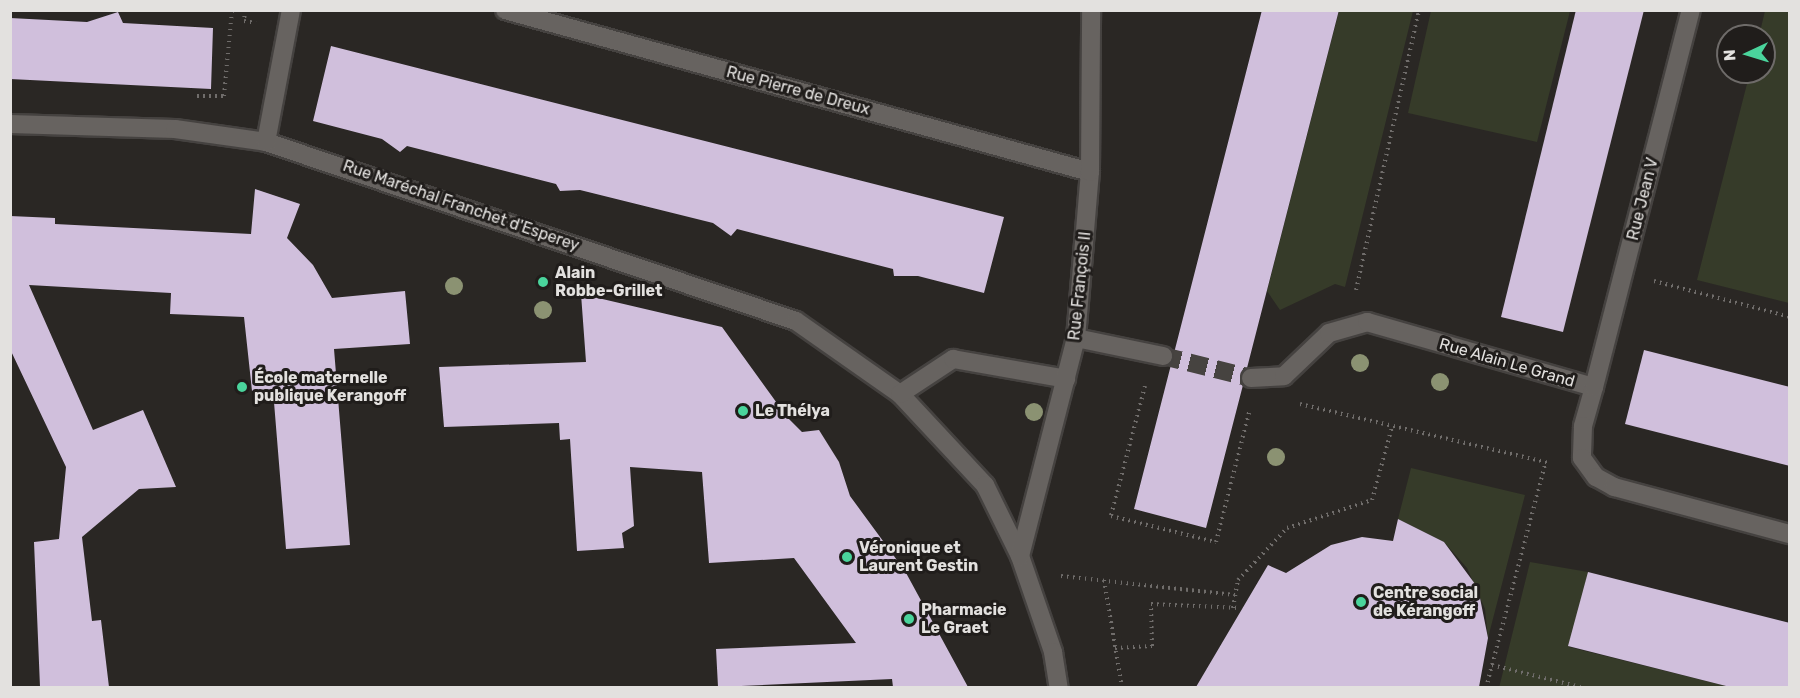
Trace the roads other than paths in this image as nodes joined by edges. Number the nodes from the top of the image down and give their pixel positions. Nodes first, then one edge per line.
1 (291, 10) edge
2 (505, 10) edge
3 (1092, 10) edge
4 (1691, 10) edge
5 (10, 124) edge
6 (266, 142) junction
7 (1090, 172) junction
8 (1076, 338) junction
9 (1158, 354) tunnel mouth
10 (1251, 378) tunnel mouth
11 (1066, 380) junction
12 (1594, 387) junction
13 (900, 394) junction
14 (1790, 534) edge
15 (1020, 556) junction
16 (1059, 687) edge

1 - 6 street
2 - 7 street, Rue Pierre de Dreux
3 - 7 street, Rue François II
4 - 12 street, Rue Jean V
5 - 6 street, Rue Maréchal Franchet d'Esperey
6 - 13 street, Rue Maréchal Franchet d'Esperey
7 - 8 street, Rue François II
8 - 9 street
8 - 11 street, Rue François II
10 - 12 street, Rue Alain Le Grand
11 - 13 street
11 - 15 street, Rue François II
12 - 14 street, Rue Alain Le Grand
13 - 15 street, Rue Maréchal Franchet d'Esperey
15 - 16 street, Rue Maréchal Franchet d'Esperey

